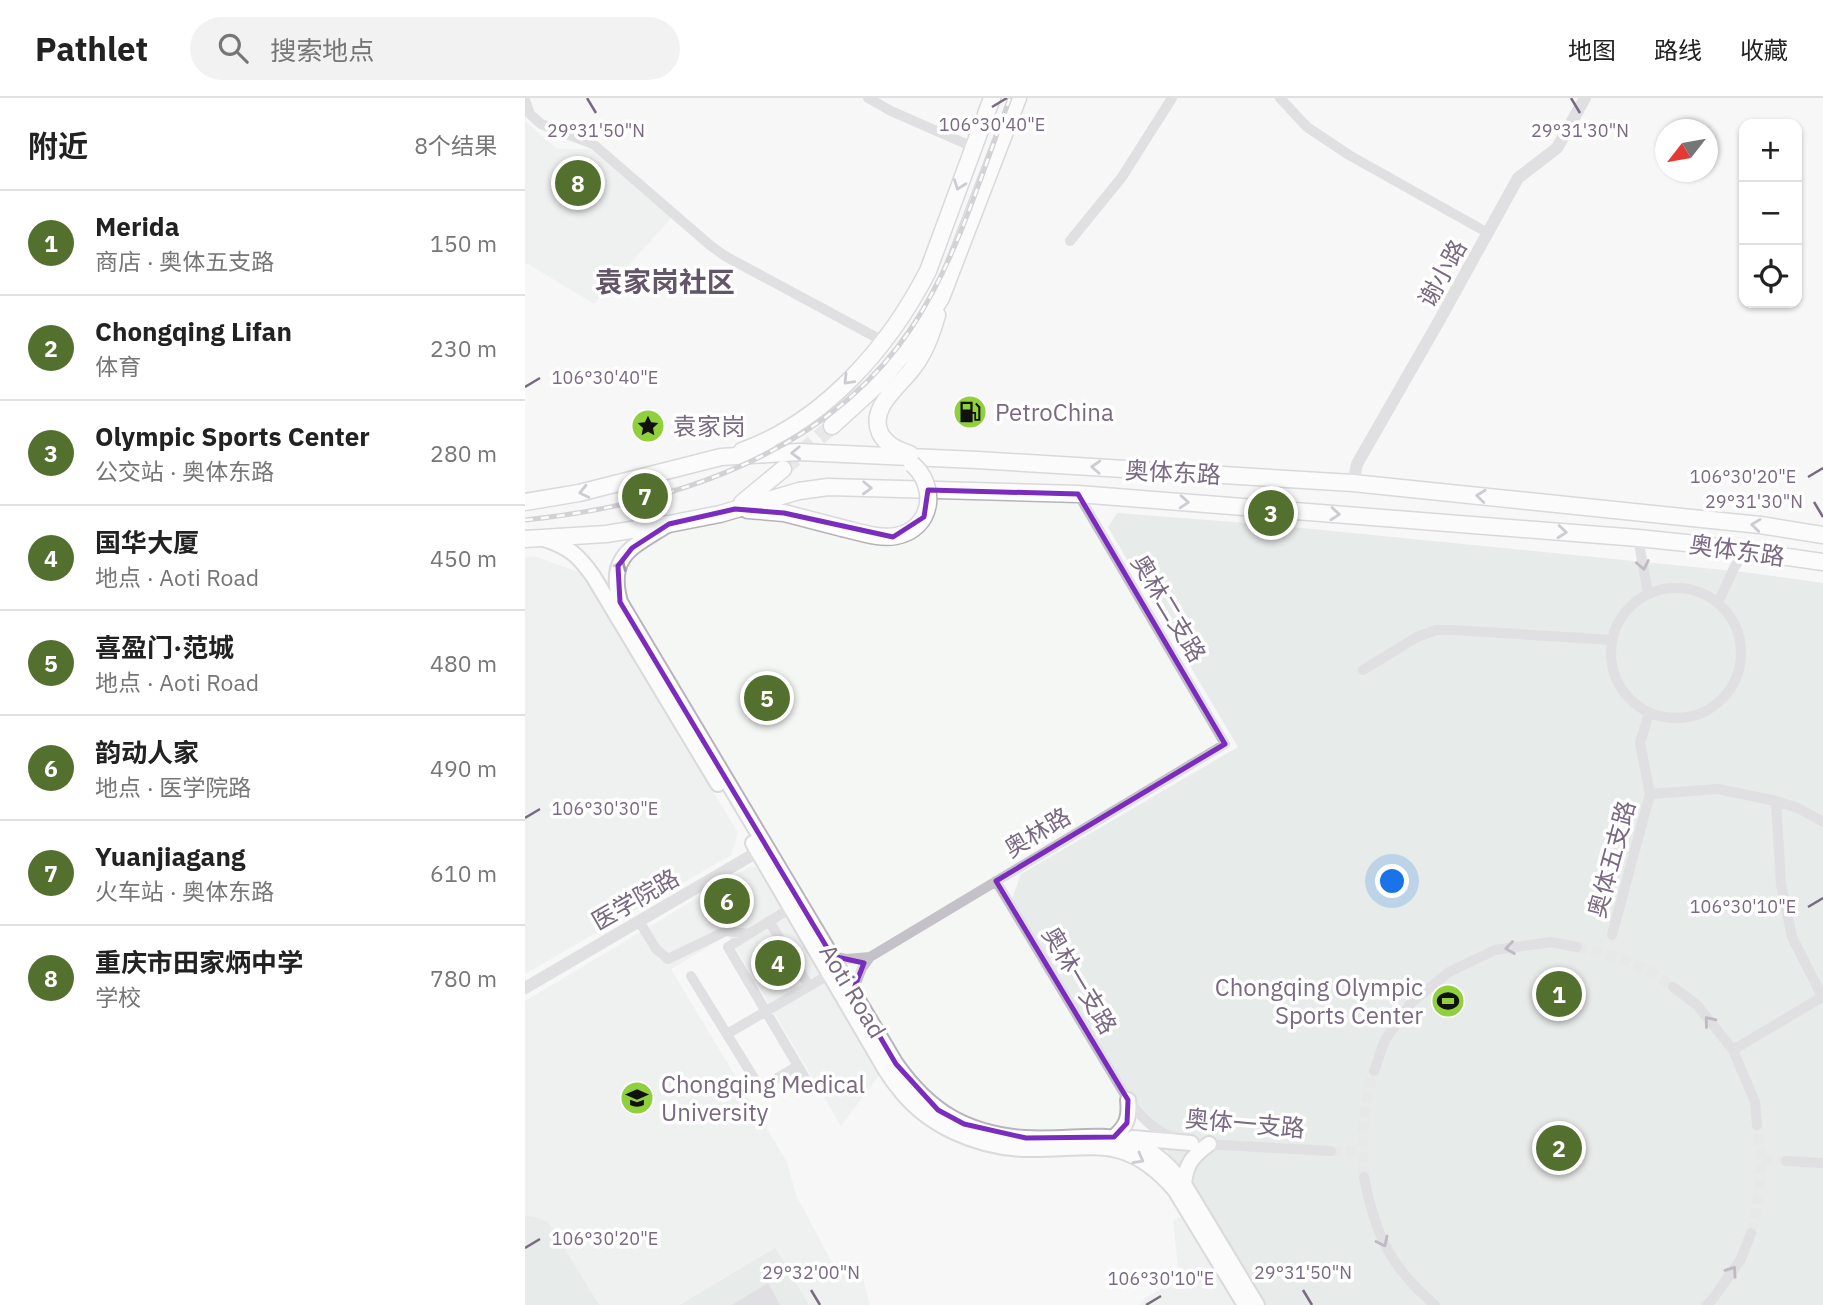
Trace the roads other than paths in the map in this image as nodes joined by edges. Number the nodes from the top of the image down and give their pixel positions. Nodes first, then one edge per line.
1 (868, 98) edge
2 (992, 98) edge
3 (1018, 98) edge
4 (1172, 98) edge
5 (1280, 98) edge
6 (1585, 98) edge
7 (525, 100) edge
8 (973, 147) junction
9 (1488, 233) junction
10 (1070, 241) dead end
11 (941, 298) junction
12 (883, 341) junction
13 (832, 426) tunnel mouth
14 (721, 457) junction
15 (915, 461) junction
16 (783, 469) tunnel mouth
17 (1353, 483) junction
18 (1077, 494) junction
19 (525, 502) edge
20 (735, 509) junction
21 (669, 524) junction
22 (1823, 535) edge
23 (532, 538) edge
24 (1638, 538) junction
25 (1747, 551) junction
26 (1823, 562) edge
27 (1649, 593) junction
28 (1718, 603) junction
29 (1612, 640) junction
30 (1363, 670) dead end
31 (1649, 713) junction
32 (1225, 744) joint
33 (1650, 794) junction
34 (1776, 802) junction
35 (1823, 821) edge
36 (762, 849) junction
37 (996, 881) junction
38 (791, 908) junction
39 (639, 921) junction
40 (769, 921) junction
41 (749, 934) junction
42 (1612, 935) dead end
43 (1577, 947) tunnel mouth
44 (832, 956) junction
45 (870, 957) junction
46 (830, 974) junction
47 (691, 976) dead end
48 (809, 986) junction
49 (1673, 987) tunnel mouth
50 (525, 988) edge
51 (853, 991) junction
52 (1822, 998) edge
53 (766, 1011) junction
54 (727, 1034) junction
55 (1733, 1050) junction
56 (798, 1066) junction
57 (1374, 1071) tunnel mouth
58 (808, 1083) dead end
59 (1128, 1100) junction
60 (1757, 1125) tunnel mouth
61 (1114, 1137) junction
62 (1191, 1143) junction
63 (1209, 1144) junction
64 (1331, 1151) tunnel mouth
65 (1786, 1161) tunnel mouth
66 (1823, 1163) edge
67 (1364, 1177) tunnel mouth
68 (1184, 1184) junction
69 (1751, 1233) tunnel mouth
70 (1245, 1305) edge
71 (1257, 1305) edge
72 (1435, 1305) edge
73 (1706, 1305) edge

1 - 8 street
2 - 8 main road
3 - 11 main road
4 - 10 street
5 - 9 street
6 - 9 street, 谢小路
7 - 12 street
8 -> 12 main road
9 - 17 street, 谢小路
11 - 13 main road
11 - 15 main road
12 -> 14 main road
15 -> 14 main road
14 -> 19 main road
17 -> 15 main road, 奥体东路
15 - 20 main road, bridge
16 - 20 main road
22 -> 17 main road, 奥体东路
20 -> 18 main road, 奥体东路
18 -> 24 main road, 奥体东路
18 - 32 street, 奥林二支路
20 - 21 main road, 奥体东路
21 - 23 main road, 奥体东路
36 -> 21 main road, Aoti Road
23 - 36 main road, Aoti Road
24 - 25 main road, 奥体东路
24 -> 27 street
25 - 26 main road, 奥体东路
25 - 28 street
27 - 28 street
27 - 29 street
28 - 31 street
29 - 30 street
29 - 31 street
31 - 33 street, 奥体五支路
32 - 37 street, 奥林路
33 - 34 street
33 - 42 street, 奥体五支路
34 - 35 street
34 - 52 street
36 - 38 main road, Aoti Road
36 - 39 street, 医学院路
36 - 44 main road, Aoti Road
37 - 45 street, 奥林路
37 - 59 street, 奥林一支路
38 - 40 street
38 - 46 main road, Aoti Road
39 - 41 street
39 - 50 street, 医学院路
40 - 41 street
40 - 48 street
41 - 53 street
43 -> 57 street
44 - 45 street
44 - 51 main road, Aoti Road
45 - 51 street
46 - 48 street
46 -> 70 main road, Aoti Road
47 - 54 street
48 - 53 street
55 -> 49 street
51 - 61 main road, Aoti Road
52 - 55 street
53 - 54 street
53 - 56 street
54 - 56 street
55 - 60 street
56 - 58 street
59 - 61 main road
59 - 62 street, 奥体一支路
61 - 62 main road
61 - 68 main road, Aoti Road
62 - 63 street, 奥体一支路
63 - 64 street, 奥体一支路
63 - 68 main road
65 - 66 street
67 -> 72 street
68 - 71 main road, Aoti Road
73 -> 69 street

